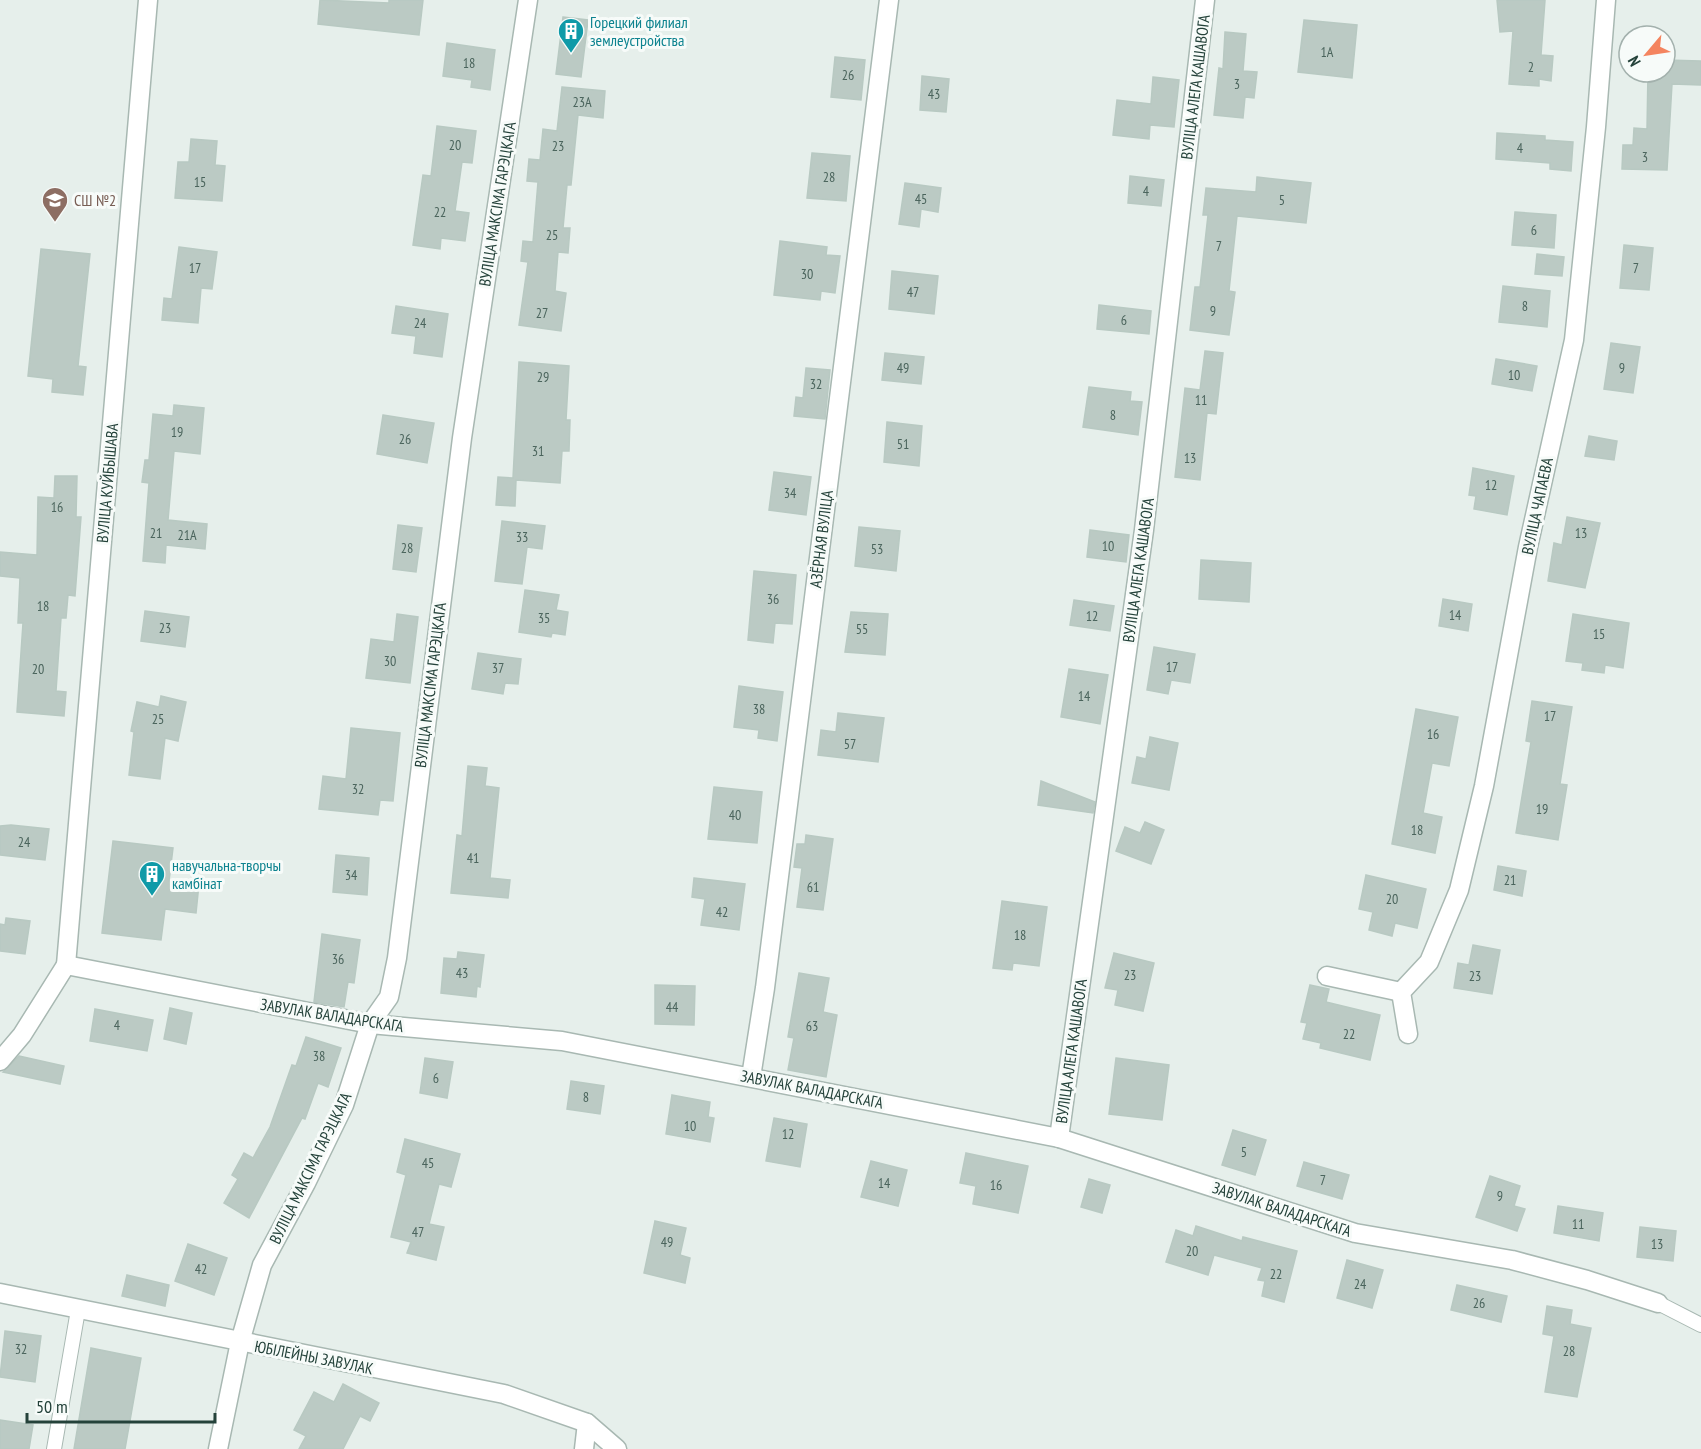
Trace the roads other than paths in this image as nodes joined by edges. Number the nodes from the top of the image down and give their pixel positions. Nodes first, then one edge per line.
1 (148, 0) edge
2 (528, 0) edge
3 (889, 0) edge
4 (1204, 0) edge
5 (1606, 0) edge
6 (66, 965) junction
7 (1327, 976) dead end
8 (1401, 992) junction
9 (370, 1024) junction
10 (1408, 1034) dead end
11 (0, 1061) edge
12 (750, 1077) junction
13 (1059, 1138) junction
14 (0, 1293) edge
15 (1658, 1303) joint
16 (78, 1310) junction
17 (1701, 1325) edge
18 (240, 1342) junction
19 (586, 1423) junction
20 (54, 1449) edge
21 (218, 1449) edge
22 (584, 1449) edge
23 (617, 1449) edge

1 - 6 street, ВУЛІЦА КУЙБЫШАВА
2 - 9 street, ВУЛІЦА МАКСІМА ГАРЭЦКАГА
3 - 12 street, АЗЁРНАЯ ВУЛІЦА
4 - 13 street, ВУЛІЦА АЛЕГА КАШАВОГА
5 - 8 street, ВУЛІЦА ЧАПАЕВА
6 - 9 street, ЗАВУЛАК ВАЛАДАРСКАГА
6 - 11 street
7 - 8 street
8 - 10 street
9 - 12 street, ЗАВУЛАК ВАЛАДАРСКАГА
9 - 18 street, ВУЛІЦА МАКСІМА ГАРЭЦКАГА
12 - 13 street, ЗАВУЛАК ВАЛАДАРСКАГА
13 - 15 street, ЗАВУЛАК ВАЛАДАРСКАГА
14 - 16 street, ЮБІЛЕЙНЫ ЗАВУЛАК
15 - 17 lane
16 - 18 street, ЮБІЛЕЙНЫ ЗАВУЛАК
16 - 20 lane
18 - 19 street, ЮБІЛЕЙНЫ ЗАВУЛАК
18 - 21 street
19 - 22 street
19 - 23 street, ЮБІЛЕЙНЫ ЗАВУЛАК

